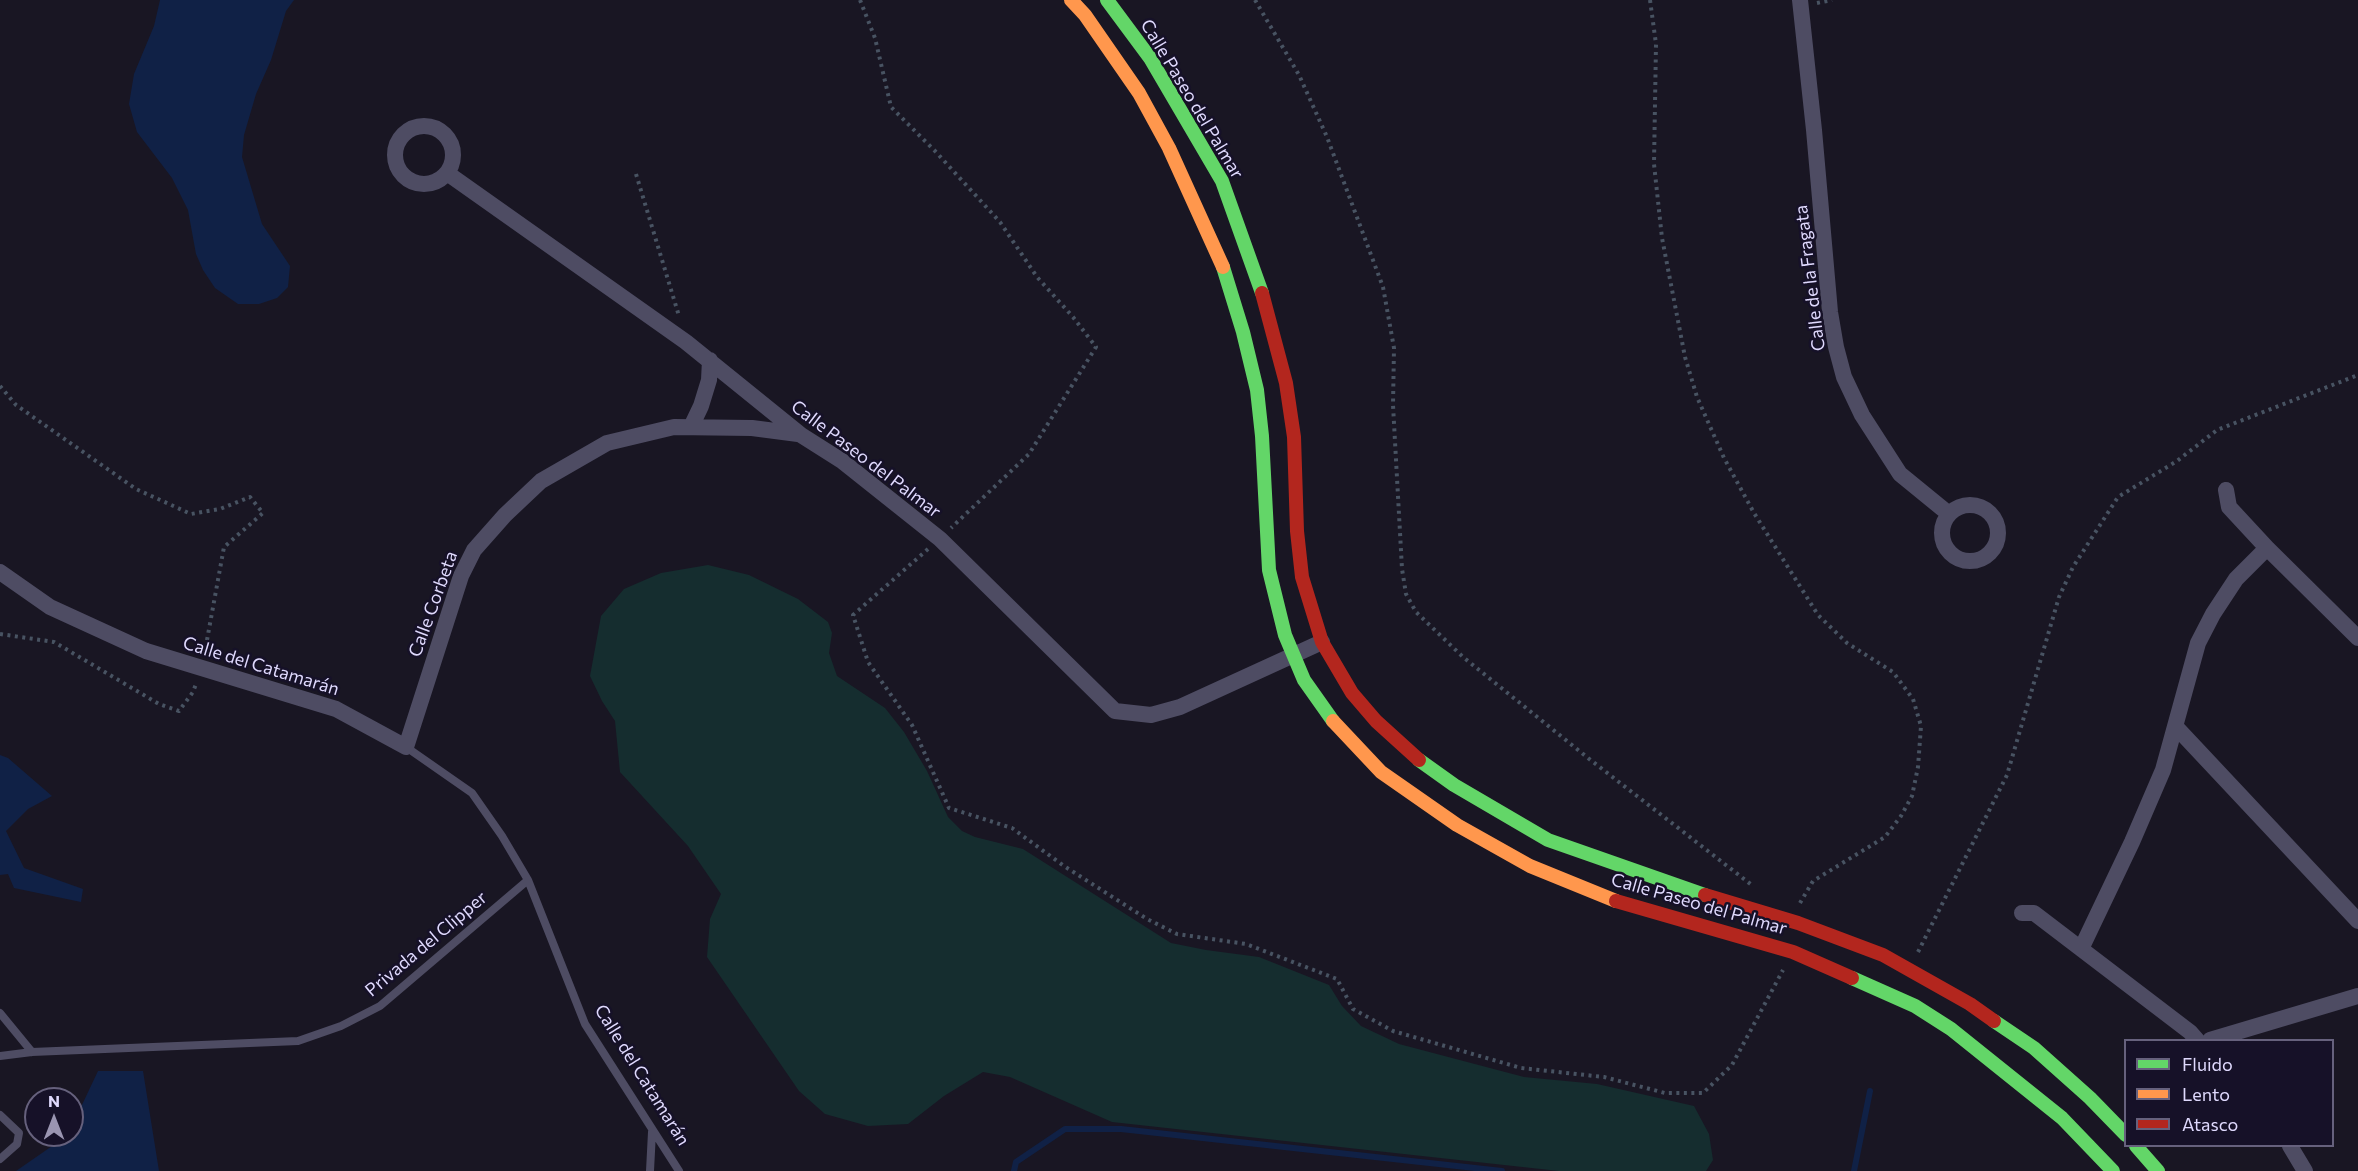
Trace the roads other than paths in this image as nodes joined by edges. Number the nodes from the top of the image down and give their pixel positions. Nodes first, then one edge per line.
1 (1071, 0) edge
2 (1107, 0) edge
3 (1800, 0) edge
4 (447, 173) dead end
5 (710, 360) junction
6 (692, 427) junction
7 (801, 435) junction
8 (2226, 490) dead end
9 (1949, 514) dead end
10 (2267, 548) junction
11 (0, 572) edge
12 (2358, 638) edge
13 (1322, 642) junction
14 (1293, 657) junction
15 (2176, 727) junction
16 (405, 747) junction
17 (528, 880) junction
18 (2022, 913) dead end
19 (2358, 921) edge
20 (2082, 949) junction
21 (1877, 970) junction
22 (2358, 996) edge
23 (0, 1012) edge
24 (1961, 1016) junction
25 (2196, 1039) edge
26 (2217, 1039) edge
27 (32, 1052) junction
28 (0, 1056) edge
29 (0, 1115) edge
30 (652, 1131) junction
31 (2124, 1133) edge
32 (2137, 1147) edge
33 (2291, 1147) edge
34 (0, 1159) edge
35 (650, 1171) edge
36 (679, 1171) edge
37 (2114, 1171) edge
38 (2158, 1171) edge
39 (2305, 1171) edge

1 - 14 street, Calle Paseo del Palmar
2 - 13 street, Calle Paseo del Palmar
3 - 9 street, Calle de la Fragata
4 - 5 street, Calle Paseo del Palmar
5 - 6 street
5 - 7 street, Calle Paseo del Palmar
6 - 7 street, Calle Corbeta
6 - 16 street, Calle Corbeta
7 - 14 street, Calle Paseo del Palmar
8 - 10 street
10 - 12 street
10 - 15 street
11 - 16 street, Calle del Catamarán
13 - 14 street, Calle Paseo del Palmar
13 - 21 street, Calle Paseo del Palmar
14 - 21 street, Calle Paseo del Palmar
15 - 19 street
15 - 20 street
16 - 17 lane, Calle del Catamarán
17 - 27 lane, Privada del Clipper
17 - 30 lane, Calle del Catamarán
18 - 20 street
20 - 25 street
21 - 24 street, Calle Paseo del Palmar
21 - 24 street, Calle Paseo del Palmar
22 - 26 street
23 - 27 lane
24 - 31 street, Calle Paseo del Palmar
24 - 37 street, Calle Paseo del Palmar
27 - 28 lane, Privada del Clipper
29 - 34 lane
30 - 35 lane
30 - 36 lane, Calle del Catamarán
32 - 38 street
33 - 39 street

